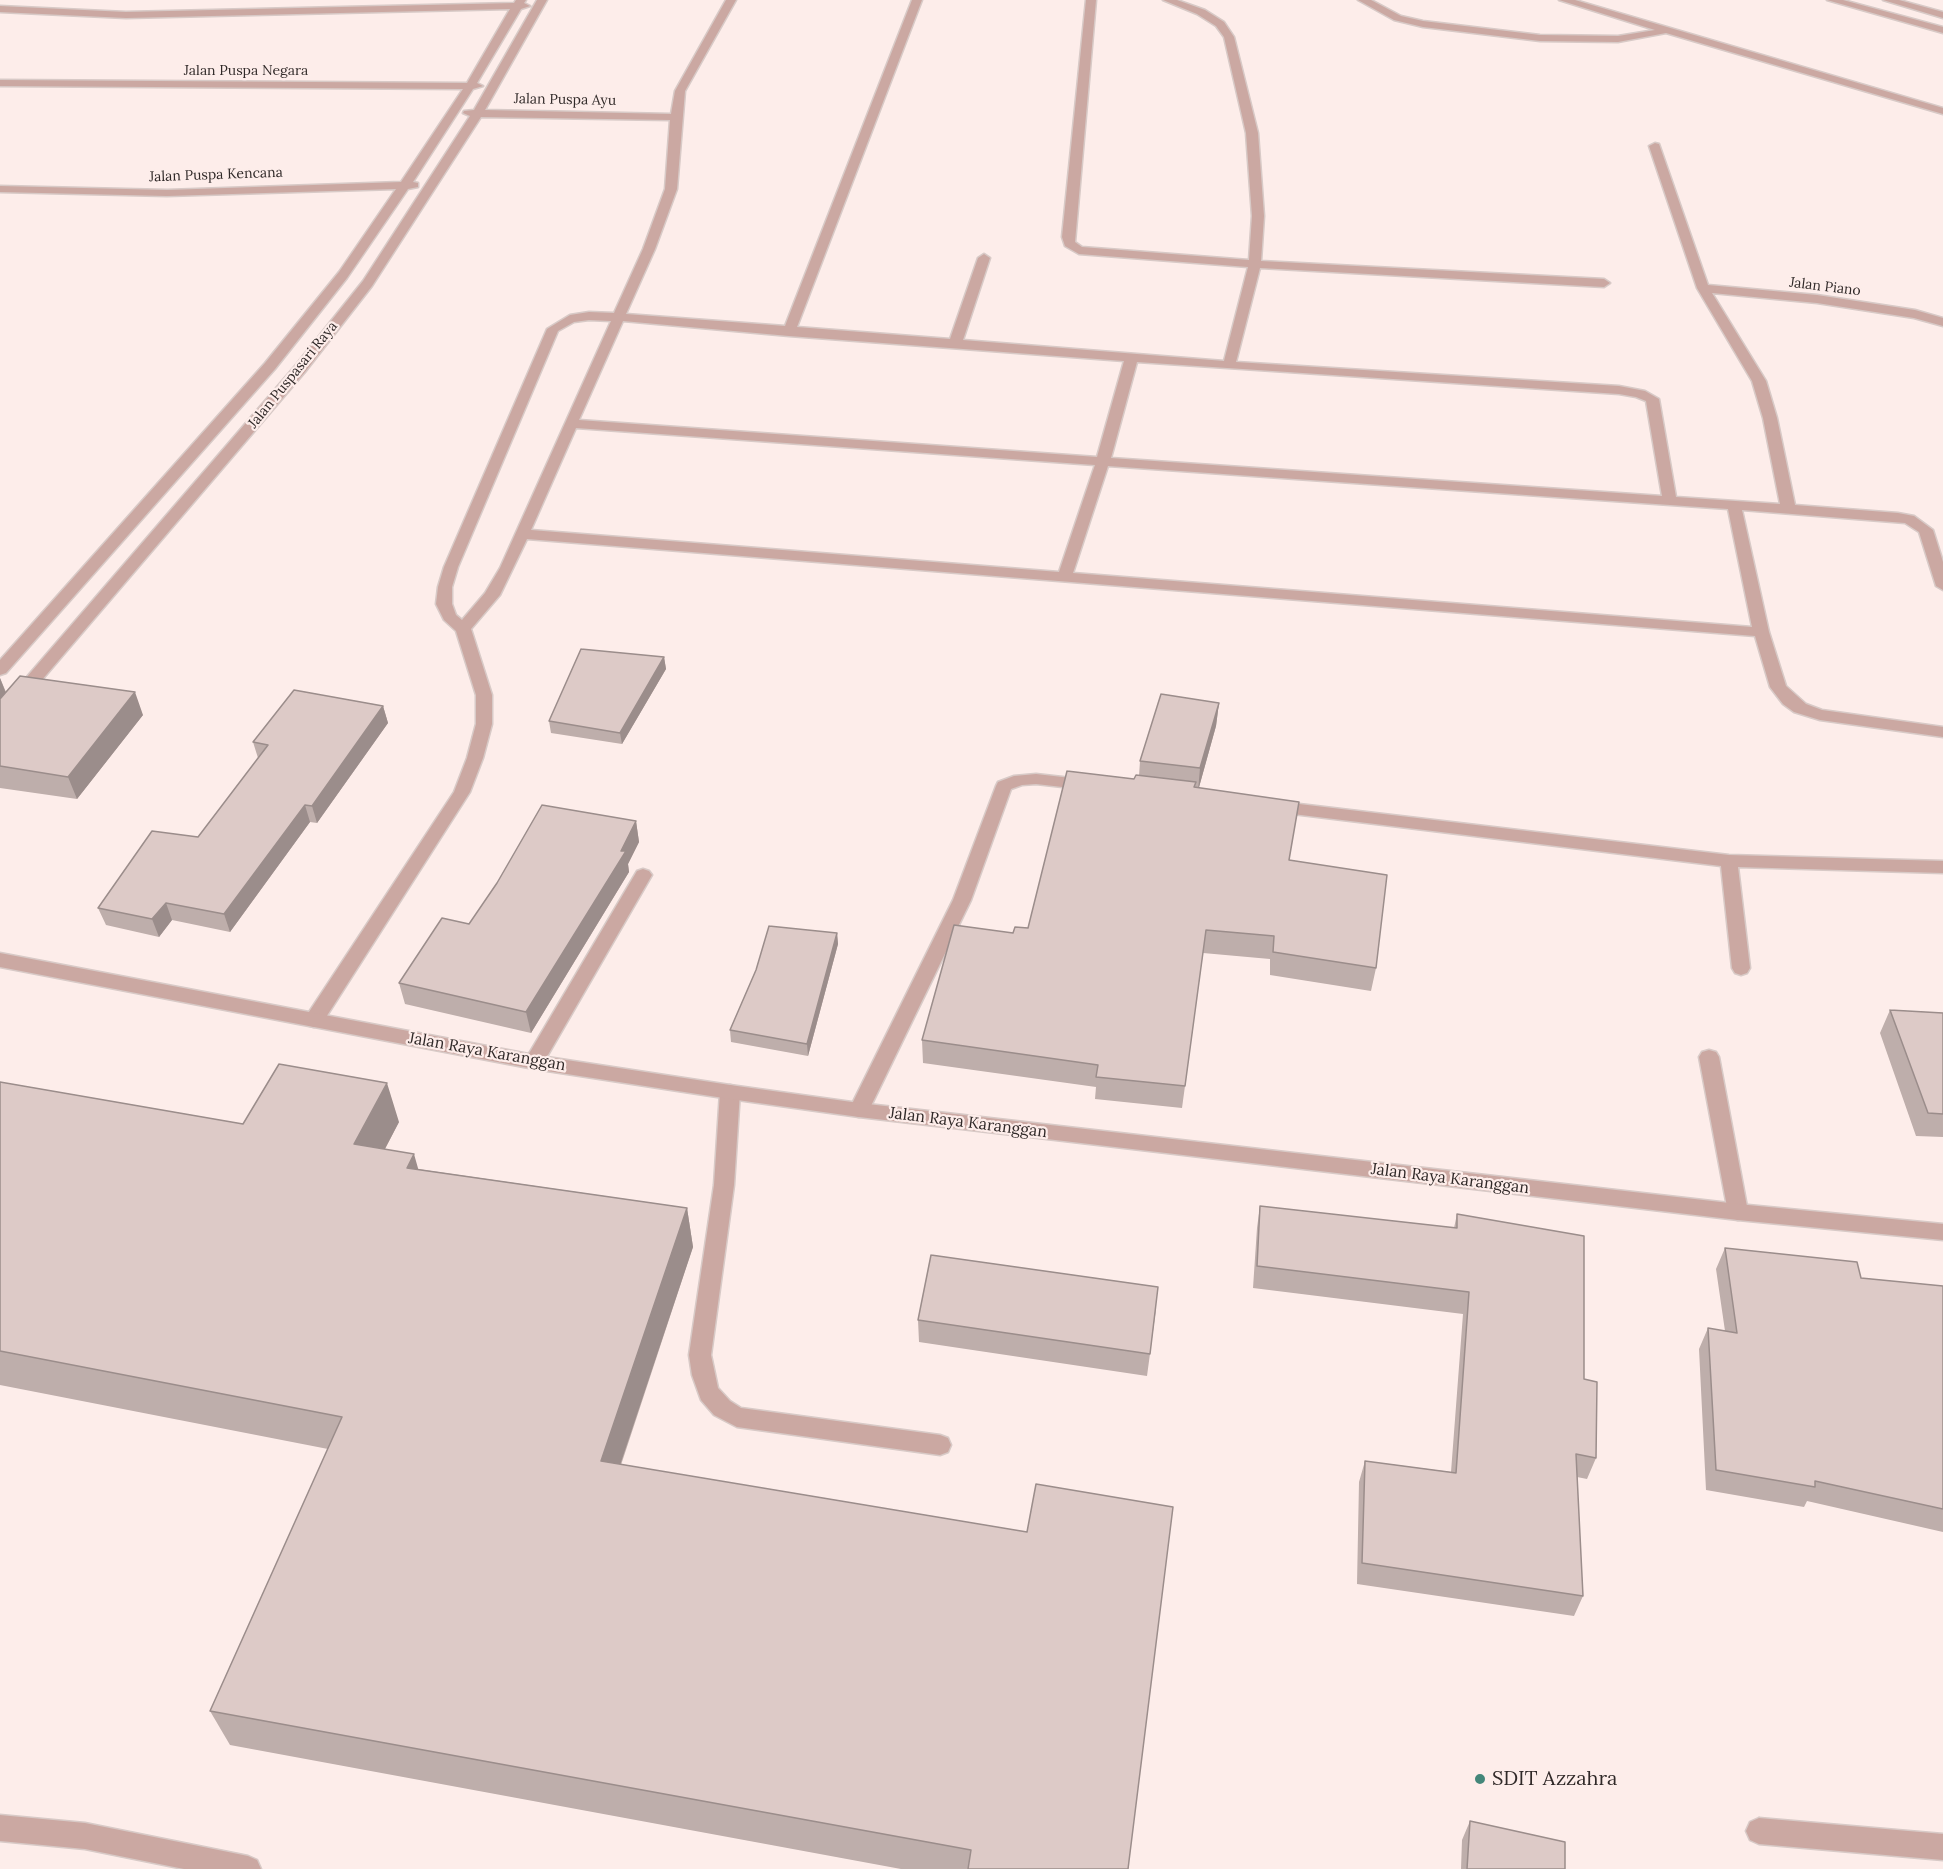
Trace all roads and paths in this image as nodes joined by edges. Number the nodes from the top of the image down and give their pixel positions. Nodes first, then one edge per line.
1 (731, 0) edge
2 (917, 0) edge
3 (1091, 0) edge
4 (1168, 0) edge
5 (1363, 0) edge
6 (1564, 0) edge
7 (1832, 0) edge
8 (1888, 0) edge
9 (519, 3) edge
10 (541, 3) edge
11 (0, 9) edge
12 (1943, 15) edge
13 (1943, 30) edge
14 (1667, 32) junction
15 (0, 83) edge
16 (20, 84) junction
17 (466, 91) junction
18 (489, 91) junction
19 (6, 93) edge
20 (1943, 111) edge
21 (454, 113) junction
22 (478, 113) junction
23 (676, 117) junction
24 (1655, 146) dead end
25 (405, 185) junction
26 (434, 185) junction
27 (0, 189) edge
28 (984, 258) dead end
29 (1255, 264) junction
30 (1604, 283) dead end
31 (1703, 288) junction
32 (617, 317) junction
33 (1943, 322) edge
34 (789, 332) junction
35 (955, 344) junction
36 (1131, 358) junction
37 (1229, 365) junction
38 (572, 424) junction
39 (1103, 461) junction
40 (1670, 501) junction
41 (1734, 506) junction
42 (1788, 508) junction
43 (524, 534) junction
44 (1065, 576) junction
45 (1943, 586) edge
46 (463, 629) junction
47 (1761, 632) junction
48 (0, 670) edge
49 (0, 718) edge
50 (1943, 732) edge
51 (1107, 787) edge
52 (1259, 805) edge
53 (1729, 861) junction
54 (1943, 867) edge
55 (643, 875) dead end
56 (0, 960) edge
57 (1741, 968) dead end
58 (314, 1020) junction
59 (1709, 1057) dead end
60 (534, 1062) junction
61 (730, 1092) junction
62 (860, 1110) junction
63 (1738, 1212) junction
64 (1943, 1232) edge
65 (940, 1445) dead end
66 (0, 1828) edge
67 (1759, 1831) dead end
68 (1943, 1847) edge
69 (248, 1869) edge

1 - 23 street
2 - 34 street
3 - 29 street
4 - 29 street
5 - 14 street
6 - 14 street
7 - 13 street
8 - 12 street
9 - 10 street
9 - 11 street
9 - 17 street, Jalan Puspasari Raya
10 - 18 street, Jalan Puspasari Raya
14 - 20 street
15 - 16 street, Jalan Puspa Negara
16 - 17 street, Jalan Puspa Negara
16 - 19 street
17 - 18 street, Jalan Puspa Negara
17 - 19 street, Jalan Puspa Negara
17 - 21 street, Jalan Puspasari Raya
18 - 22 street, Jalan Puspasari Raya
21 - 22 street, Jalan Puspa Ayu
21 - 25 street, Jalan Puspasari Raya
22 - 23 street, Jalan Puspa Ayu
22 - 26 street, Jalan Puspasari Raya
23 - 32 street
24 - 31 street
25 - 26 street, Jalan Puspa Kencana
25 - 27 street, Jalan Puspa Kencana
25 - 48 street, Jalan Puspasari Raya
26 - 49 street, Jalan Puspasari Raya
28 - 35 street
29 - 30 street
29 - 37 street
31 - 33 street, Jalan Piano
31 - 42 street
32 - 34 street
32 - 38 street
32 - 46 street
34 - 35 street
35 - 36 street
36 - 37 street
36 - 39 street
37 - 40 street
38 - 39 street
38 - 43 street
39 - 40 street
39 - 44 street
40 - 41 street
41 - 42 street
41 - 47 street
42 - 45 street
43 - 44 street
43 - 46 street
44 - 47 street
46 - 58 street
47 - 50 street
51 - 62 street
52 - 53 street
53 - 54 street
53 - 57 street
55 - 60 street
56 - 58 street, Jalan Raya Karanggan
58 - 60 street, Jalan Raya Karanggan
59 - 63 street
60 - 61 street, Jalan Raya Karanggan
61 - 62 street, Jalan Raya Karanggan
61 - 65 street
62 - 63 street, Jalan Raya Karanggan
63 - 64 street, Jalan Raya Karanggan
66 - 69 street
67 - 68 street

